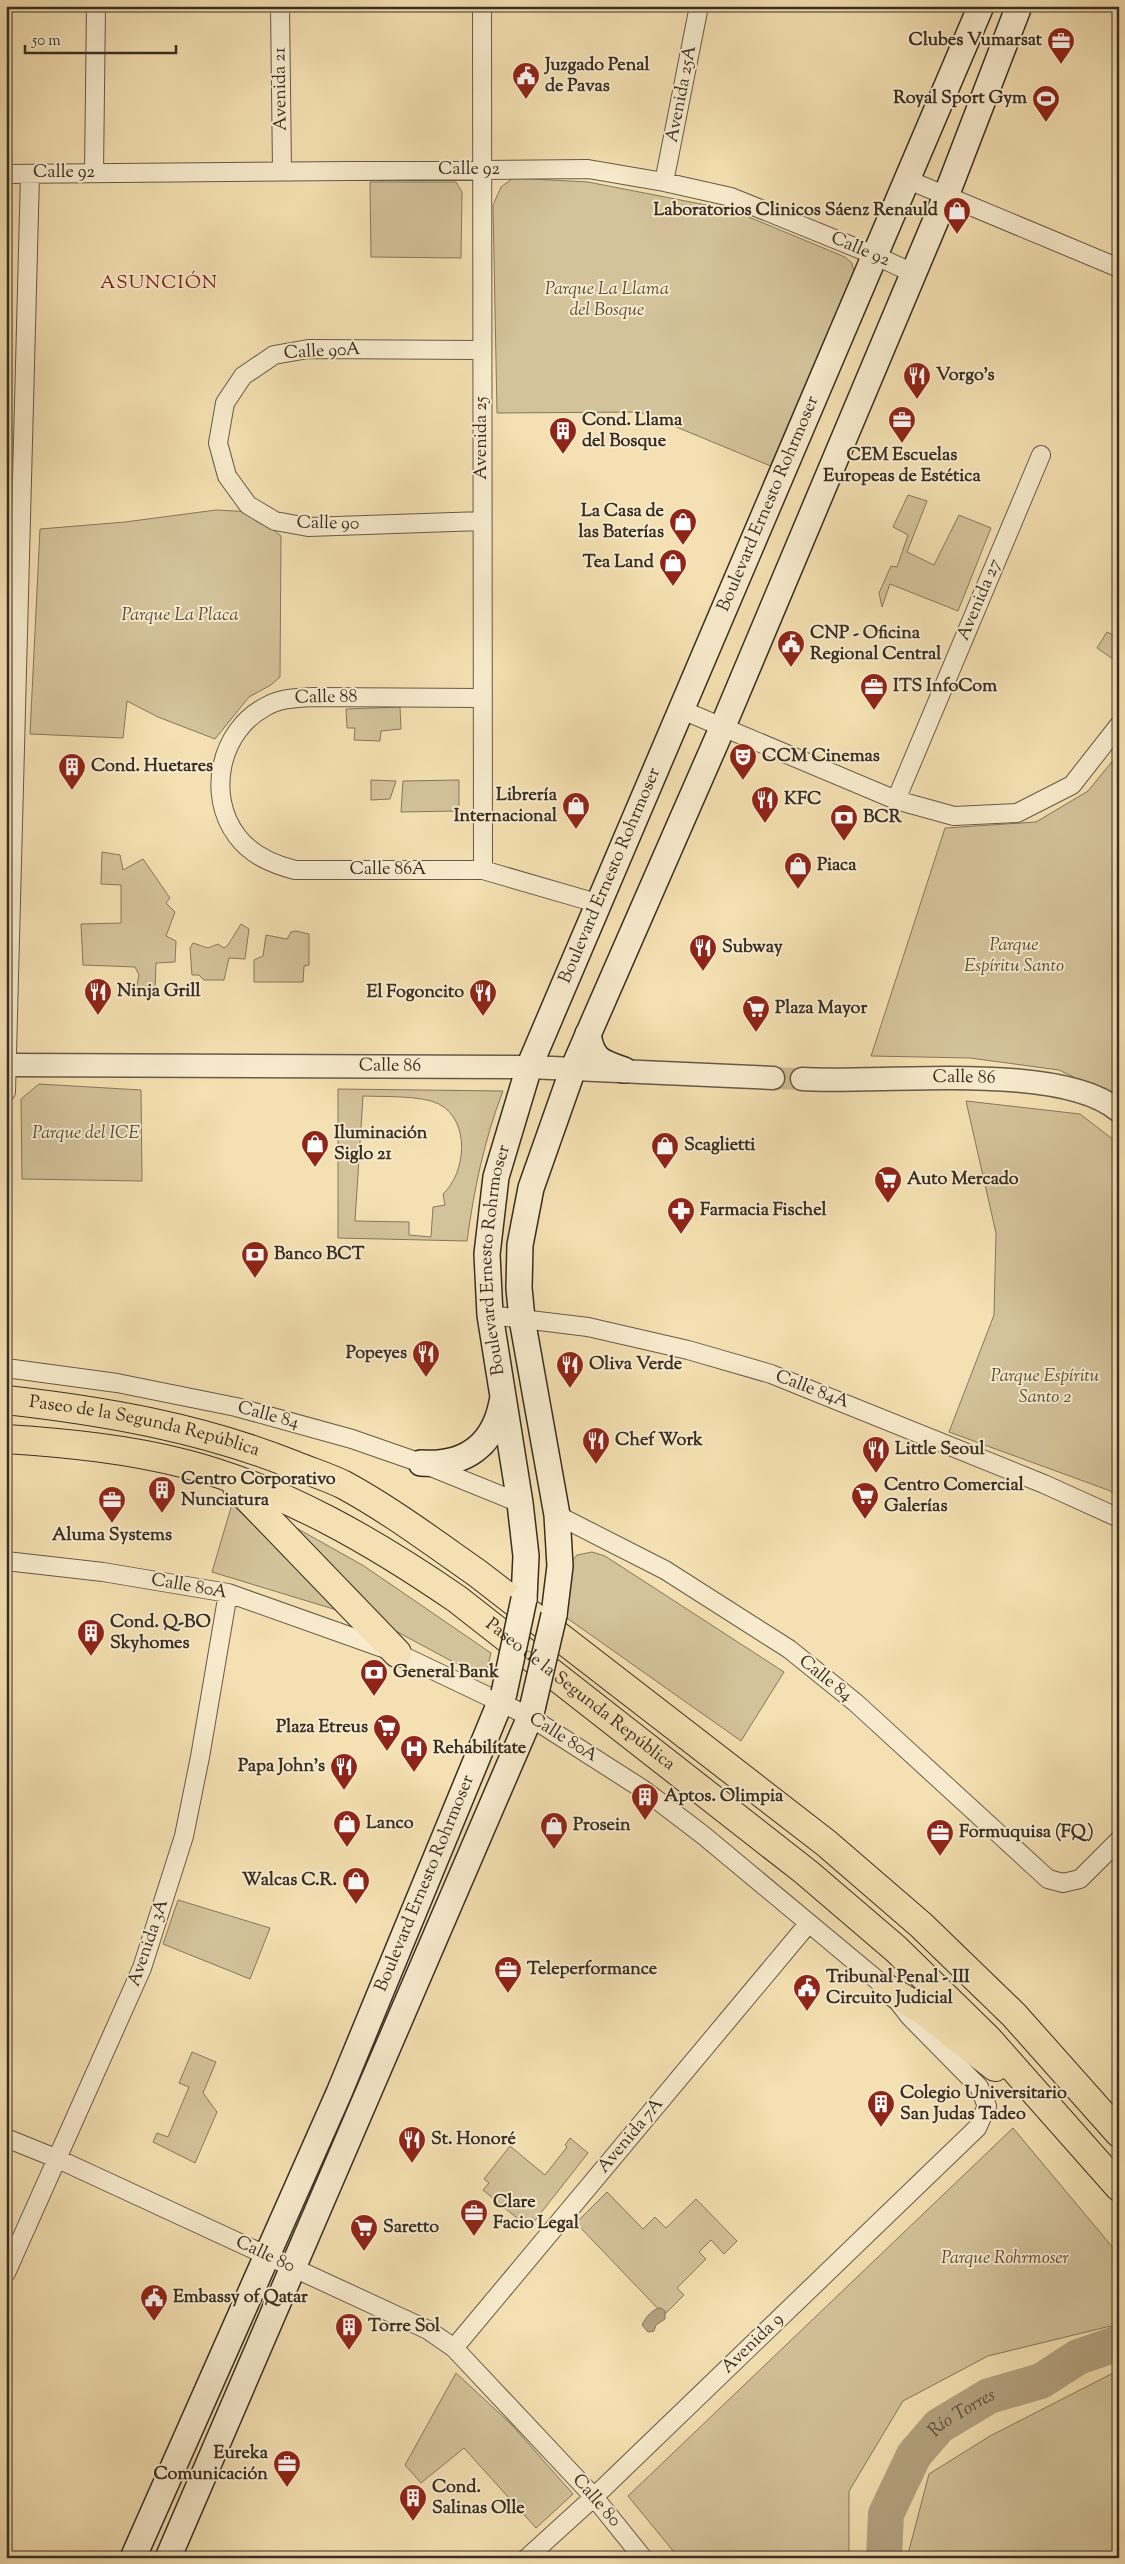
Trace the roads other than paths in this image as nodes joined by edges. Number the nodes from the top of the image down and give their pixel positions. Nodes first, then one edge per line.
1 (96, 6) edge
2 (280, 6) edge
3 (482, 6) edge
4 (699, 6) edge
5 (980, 6) edge
6 (1020, 6) edge
7 (480, 170) junction
8 (282, 172) junction
9 (94, 173) junction
10 (6, 174) edge
11 (30, 174) junction
12 (906, 179) junction
13 (664, 182) junction
14 (946, 196) junction
15 (874, 255) junction
16 (1119, 268) edge
17 (913, 273) junction
18 (481, 350) junction
19 (218, 443) joint
20 (1041, 455) dead end
21 (482, 521) junction
22 (482, 698) junction
23 (682, 710) junction
24 (1119, 725) edge
25 (723, 726) junction
26 (219, 784) joint
27 (896, 800) junction
28 (483, 870) junction
29 (600, 904) junction
30 (588, 1034) junction
31 (7, 1065) edge
32 (530, 1067) junction
33 (573, 1069) junction
34 (624, 1070) junction
35 (773, 1078) tunnel mouth
36 (802, 1079) tunnel mouth
37 (6, 1092) edge
38 (1119, 1111) edge
39 (490, 1315) junction
40 (522, 1320) junction
41 (6, 1368) edge
42 (502, 1399) junction
43 (6, 1400) edge
44 (6, 1439) edge
45 (421, 1462) junction
46 (228, 1477) junction
47 (520, 1502) junction
48 (557, 1515) junction
49 (1119, 1518) edge
50 (6, 1562) edge
51 (228, 1593) junction
52 (555, 1613) junction
53 (397, 1653) junction
54 (502, 1698) junction
55 (531, 1711) junction
56 (1119, 1840) edge
57 (808, 1924) junction
58 (888, 1989) junction
59 (1061, 2120) junction
60 (977, 2128) joint
61 (1119, 2133) edge
62 (6, 2138) edge
63 (58, 2159) junction
64 (1119, 2187) edge
65 (267, 2257) junction
66 (294, 2268) junction
67 (6, 2273) edge
68 (454, 2348) junction
69 (594, 2497) junction
70 (133, 2558) edge
71 (168, 2558) edge
72 (527, 2558) edge
73 (643, 2558) edge

1 - 9 street
2 - 8 street, Avenida 21
3 - 7 street, Avenida 25
4 - 13 street, Avenida 25A
5 - 12 main road, Boulevard Ernesto Rohrmoser
6 - 14 main road, Boulevard Ernesto Rohrmoser
7 - 8 street, Calle 92
7 - 13 street, Calle 92
7 - 18 street, Avenida 25
8 - 9 street, Calle 92
9 - 11 street, Calle 92
10 - 11 street, Calle 92
11 - 31 street
12 - 14 street
12 - 15 main road, Boulevard Ernesto Rohrmoser
13 - 15 street, Calle 92
14 - 16 street
14 - 17 main road, Boulevard Ernesto Rohrmoser
15 - 17 street, Calle 92
15 - 23 main road, Boulevard Ernesto Rohrmoser
17 - 25 main road, Boulevard Ernesto Rohrmoser
18 - 19 street, Calle 90A
18 - 21 street, Avenida 25
19 - 21 street, Calle 90
20 - 27 street, Avenida 27
21 - 22 street, Avenida 25
22 - 26 street, Calle 88
22 - 28 street, Avenida 25
23 - 25 street
23 - 29 main road, Boulevard Ernesto Rohrmoser
24 - 27 street
25 - 27 street
25 - 30 main road, Boulevard Ernesto Rohrmoser
26 - 28 street, Calle 86A
28 - 29 street, Calle 86A
29 - 32 main road, Boulevard Ernesto Rohrmoser
30 - 33 main road, Boulevard Ernesto Rohrmoser
30 - 34 main road
31 - 32 street, Calle 86
31 - 37 street
32 - 33 street, Calle 86
32 - 39 main road, Boulevard Ernesto Rohrmoser
33 - 34 street, Calle 86
33 - 40 main road, Boulevard Ernesto Rohrmoser
34 - 35 street, Calle 86
36 - 38 street, Calle 86
39 - 40 street, Calle 84A
39 - 42 main road, Boulevard Ernesto Rohrmoser
40 - 48 main road, Boulevard Ernesto Rohrmoser
40 - 49 street, Calle 84A
41 - 45 street, Calle 84
42 - 45 main road
42 - 47 main road, Boulevard Ernesto Rohrmoser
43 - 61 highway, Paseo de la Segunda República
44 - 46 highway, Paseo de la Segunda República
45 - 47 street, Calle 84
46 - 53 highway
46 - 59 highway, Paseo de la Segunda República
47 - 52 main road
47 - 54 main road, Boulevard Ernesto Rohrmoser, bridge
48 - 52 main road, Boulevard Ernesto Rohrmoser
48 - 56 street, Calle 84
50 - 51 street, Calle 80A
51 - 53 street, Calle 80A
51 - 63 street, Avenida 3A
52 - 55 main road, Boulevard Ernesto Rohrmoser, bridge
53 - 54 street, Calle 80A
54 - 55 street, Calle 80A
54 - 65 main road, Boulevard Ernesto Rohrmoser
55 - 57 street, Calle 80A
55 - 66 main road, Boulevard Ernesto Rohrmoser
57 - 58 street, Calle 80A
57 - 68 street, Avenida 7A
58 - 59 highway
58 - 60 street, Calle 80A
59 - 64 highway, Paseo de la Segunda República
60 - 69 street, Avenida 9
62 - 63 street, Calle 80
63 - 65 street, Calle 80
63 - 67 street, Avenida 3A
65 - 66 street, Calle 80
65 - 70 main road, Boulevard Ernesto Rohrmoser
66 - 68 street, Calle 80
66 - 71 main road, Boulevard Ernesto Rohrmoser
68 - 69 street, Calle 80
69 - 72 street, Avenida 9
69 - 73 street, Calle 80

